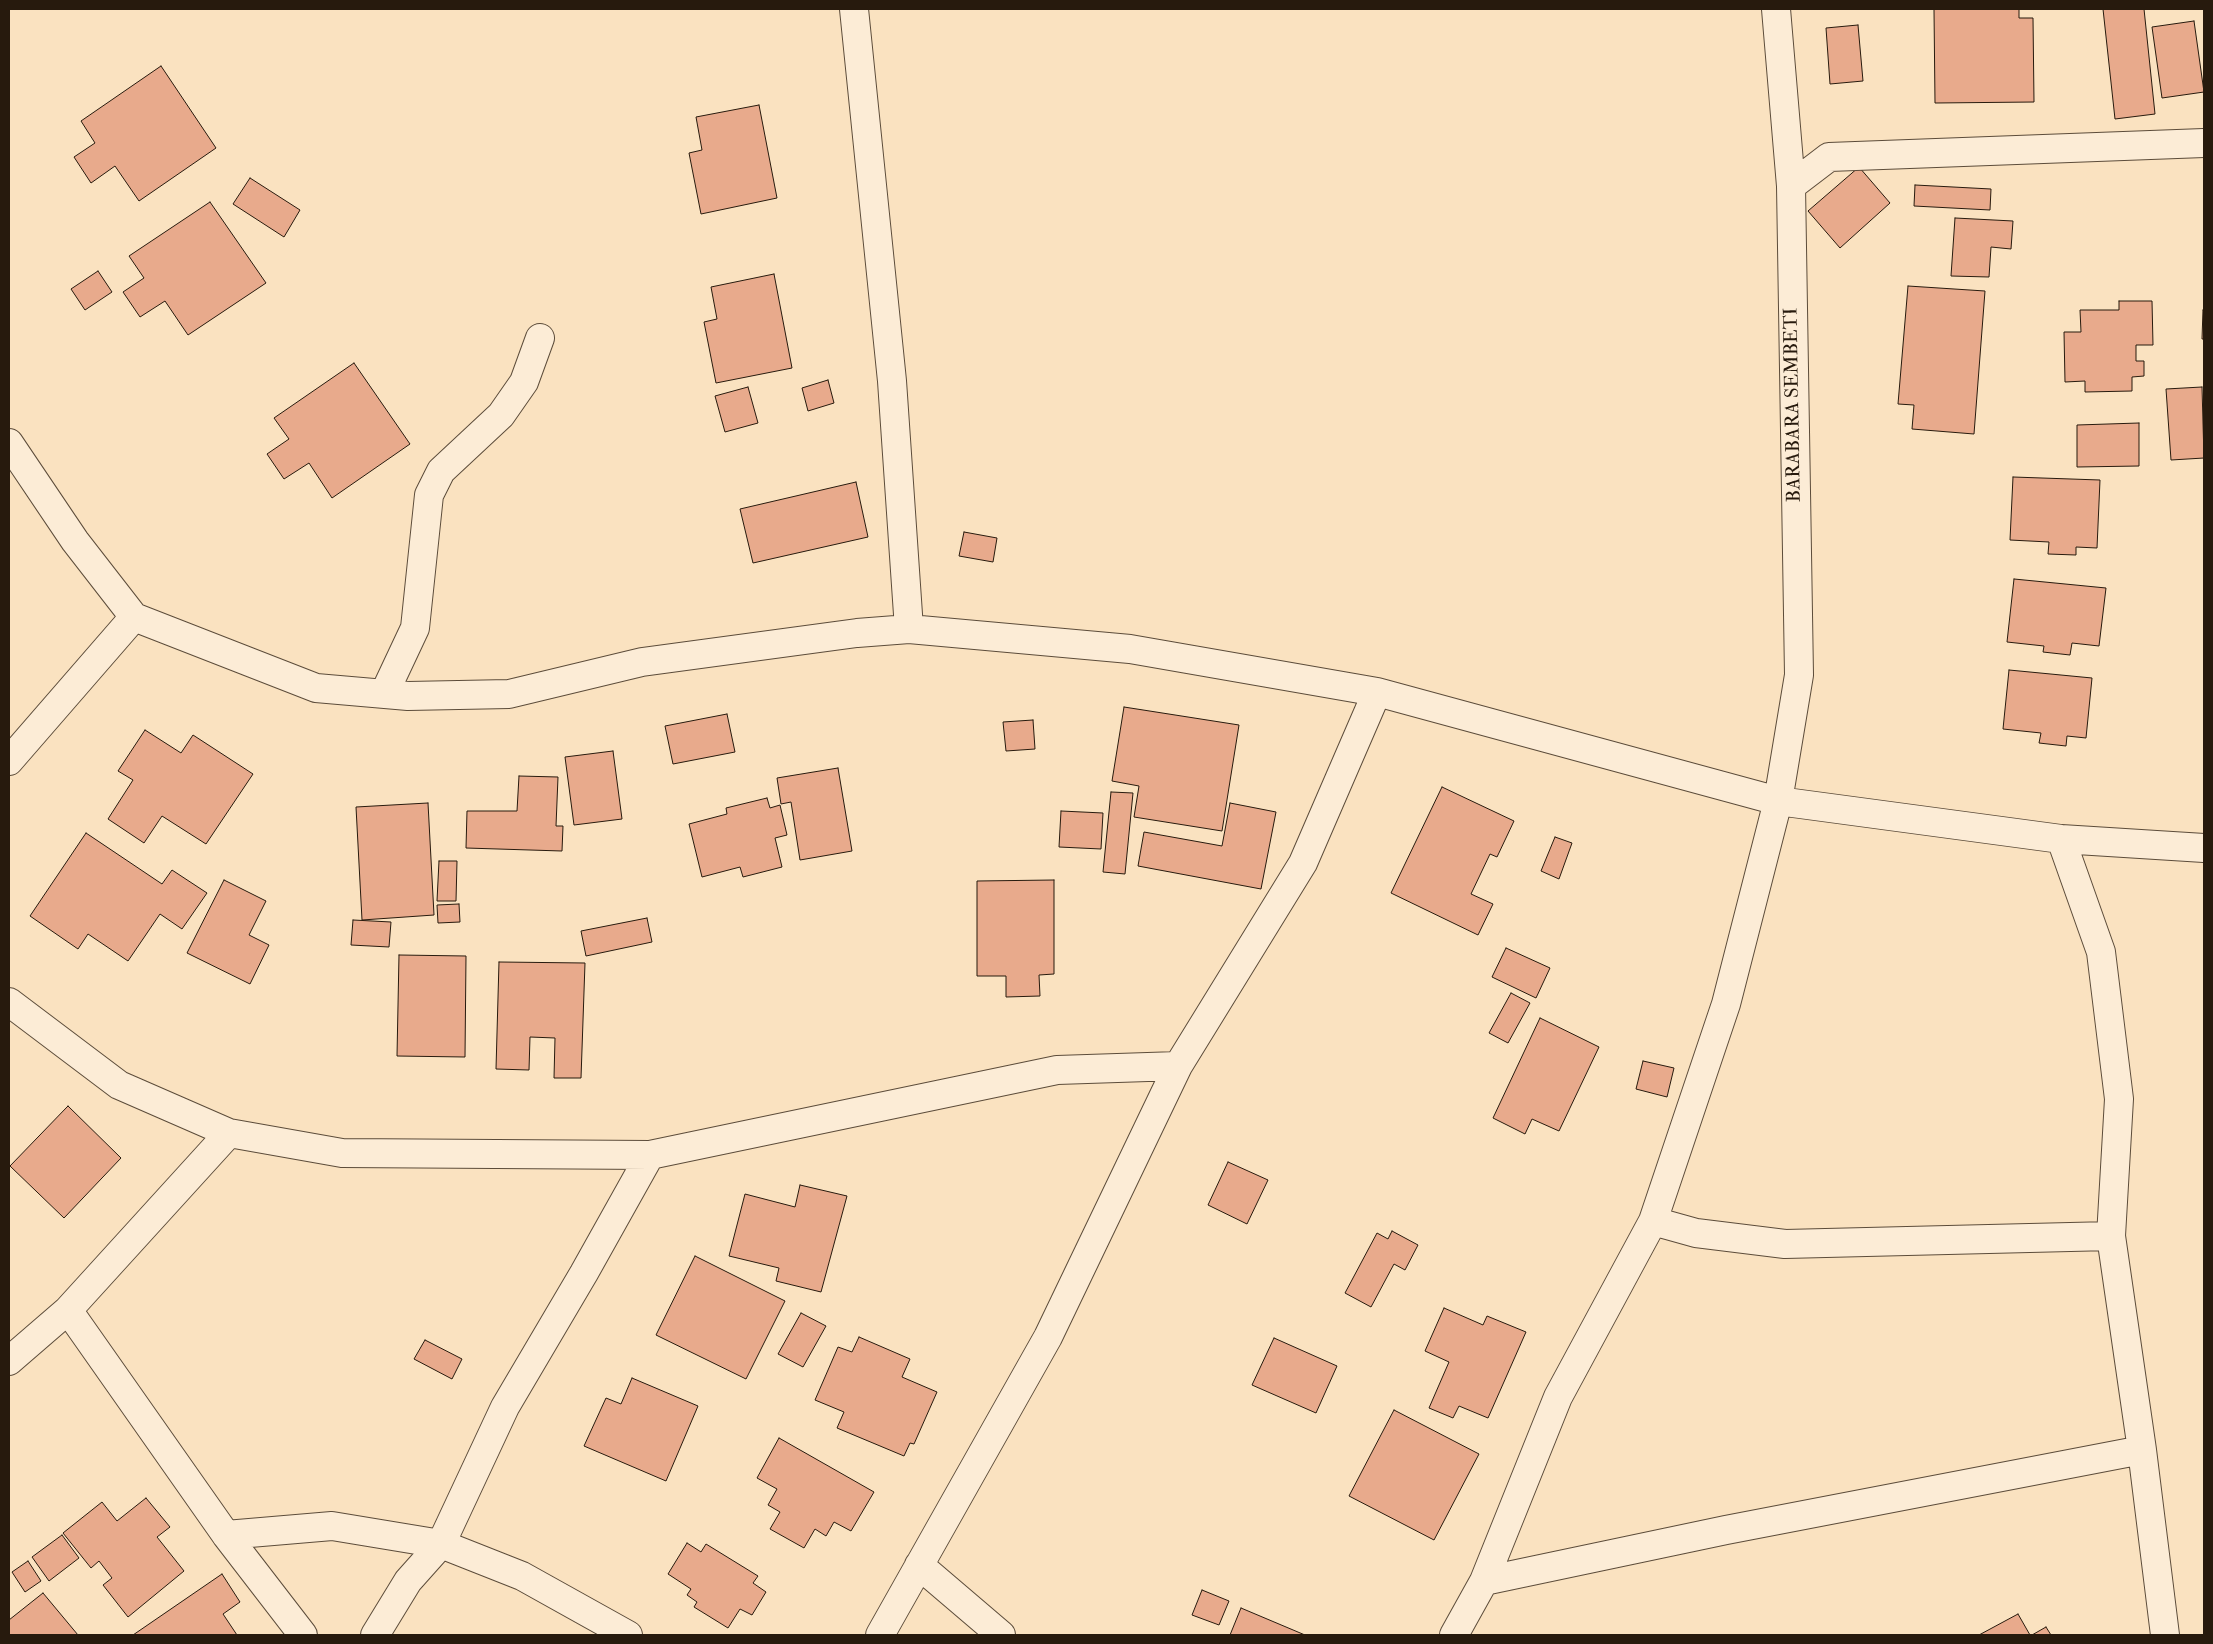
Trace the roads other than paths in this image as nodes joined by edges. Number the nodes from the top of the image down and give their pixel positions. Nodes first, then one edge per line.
1 (854, 9) edge
2 (1776, 9) edge
3 (2204, 143) edge
4 (1791, 186) junction
5 (540, 338) dead end
6 (9, 443) edge
7 (134, 617) junction
8 (909, 629) junction
9 (1377, 692) junction
10 (384, 694) junction
11 (9, 761) edge
12 (1778, 801) junction
13 (2061, 839) junction
14 (2197, 843) edge
15 (9, 1002) edge
16 (1178, 1066) junction
17 (229, 1133) junction
18 (650, 1155) junction
19 (1653, 1221) junction
20 (2111, 1236) junction
21 (68, 1310) junction
22 (9, 1361) edge
23 (2142, 1450) junction
24 (226, 1535) junction
25 (441, 1544) junction
26 (919, 1565) junction
27 (1484, 1581) junction
28 (304, 1635) edge
29 (375, 1635) edge
30 (628, 1635) edge
31 (880, 1635) edge
32 (1001, 1635) edge
33 (1454, 1635) edge
34 (2165, 1635) edge

1 - 8 street
2 - 4 street, BARABARA SEMBETI
3 - 4 street
4 - 12 street, BARABARA SEMBETI
5 - 10 street
6 - 7 street
7 - 10 street
7 - 11 street
8 - 9 street
8 - 10 street
9 - 12 street
9 - 16 street
12 - 13 street
12 - 19 street, BARABARA SEMBETI
13 - 14 street
13 - 20 street
15 - 17 street
16 - 18 street
16 - 26 street
17 - 18 street
17 - 21 street
18 - 25 street
19 - 20 street
19 - 27 street, BARABARA SEMBETI
20 - 23 street
21 - 22 street
21 - 24 street
23 - 27 street
23 - 34 street
24 - 25 street
24 - 28 street
25 - 29 street
25 - 30 street
26 - 31 street
26 - 32 street
27 - 33 street, BARABARA SEMBETI

